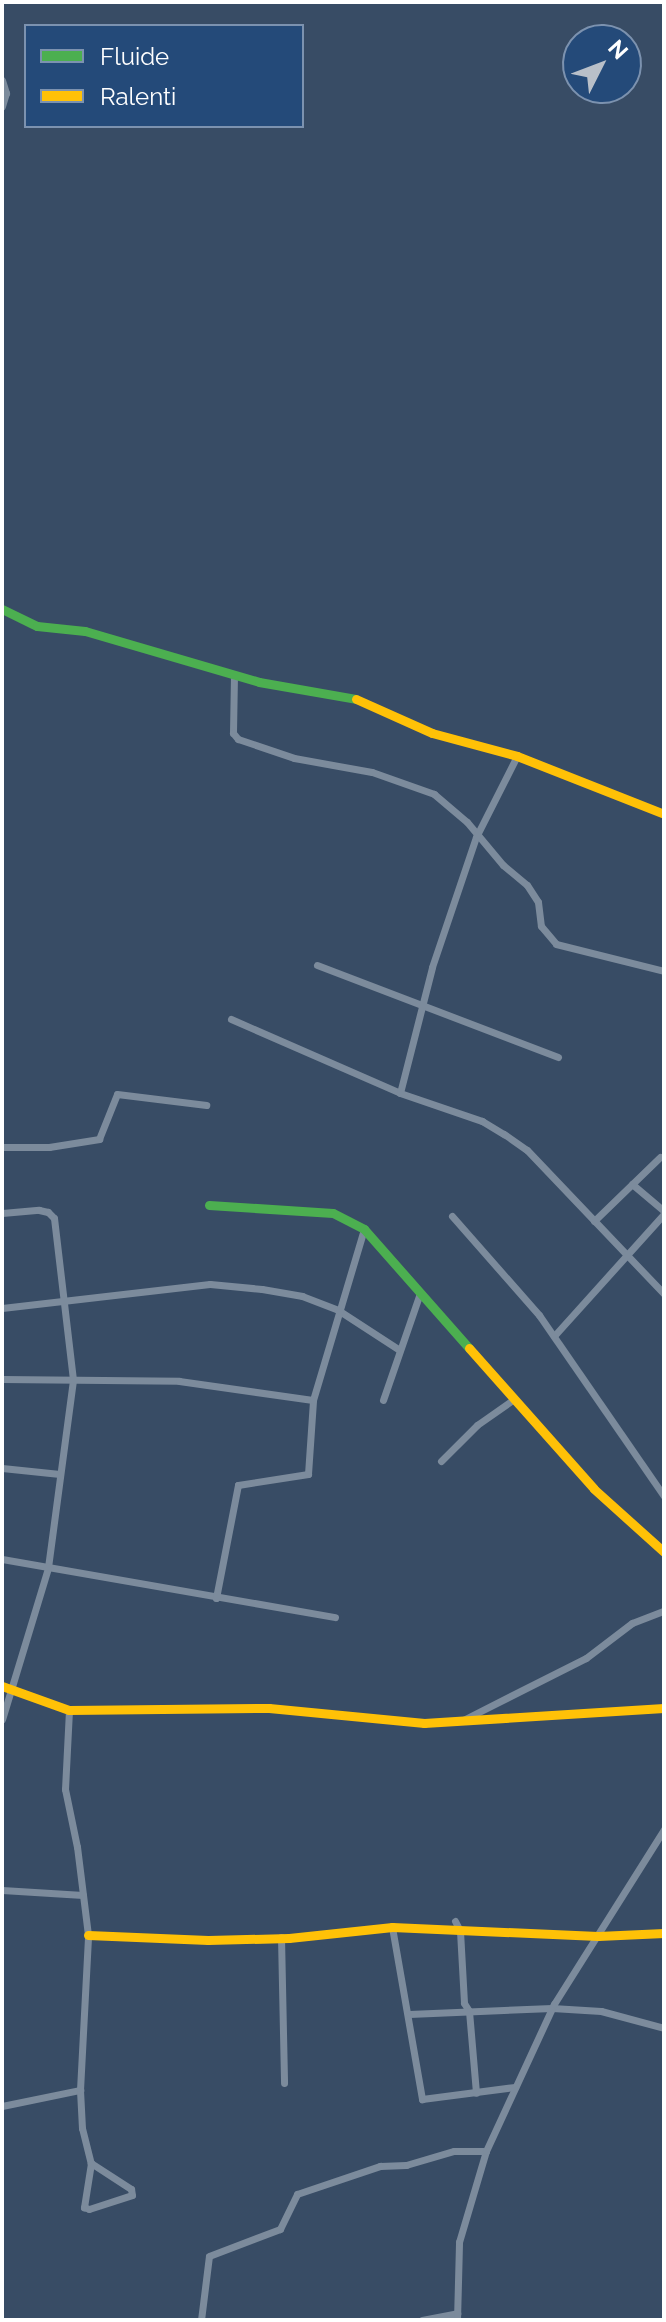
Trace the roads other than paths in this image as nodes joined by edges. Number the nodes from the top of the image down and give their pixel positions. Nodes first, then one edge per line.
1 (2, 80) edge
2 (2, 106) edge
3 (2, 609) edge
4 (234, 675) junction
5 (517, 756) junction
6 (664, 814) edge
7 (476, 837) junction
8 (317, 965) dead end
9 (664, 971) edge
10 (422, 1005) junction
11 (231, 1019) dead end
12 (558, 1057) dead end
13 (400, 1093) junction
14 (206, 1105) dead end
15 (2, 1147) edge
16 (660, 1157) dead end
17 (632, 1184) junction
18 (209, 1205) dead end
19 (2, 1213) edge
20 (664, 1213) edge
21 (452, 1216) dead end
22 (594, 1221) junction
23 (364, 1229) junction
24 (626, 1256) junction
25 (420, 1293) junction
26 (664, 1294) edge
27 (63, 1301) junction
28 (2, 1308) edge
29 (338, 1310) junction
30 (554, 1336) junction
31 (398, 1349) junction
32 (2, 1379) edge
33 (73, 1380) junction
34 (514, 1399) junction
35 (313, 1400) junction
36 (383, 1400) dead end
37 (441, 1461) dead end
38 (2, 1468) edge
39 (60, 1474) junction
40 (664, 1496) edge
41 (664, 1552) edge
42 (2, 1559) edge
43 (48, 1568) junction
44 (216, 1598) junction
45 (664, 1611) edge
46 (335, 1617) dead end
47 (6, 1687) edge
48 (664, 1708) edge
49 (69, 1710) junction
50 (2, 1719) edge
51 (463, 1720) junction
52 (663, 1835) edge
53 (2, 1890) edge
54 (83, 1895) junction
55 (458, 1926) junction
56 (392, 1927) junction
57 (664, 1933) edge
58 (88, 1935) junction
59 (598, 1936) junction
60 (281, 1937) junction
61 (552, 2008) junction
62 (469, 2011) junction
63 (409, 2014) junction
64 (664, 2028) edge
65 (284, 2083) dead end
66 (515, 2087) junction
67 (80, 2090) junction
68 (476, 2093) junction
69 (2, 2106) edge
70 (486, 2151) junction
71 (91, 2163) junction
72 (457, 2317) edge
73 (201, 2320) edge
74 (422, 2320) edge

1 - 2 street
3 - 4 street
4 - 5 street
4 - 7 street
5 - 6 street
5 - 7 street
7 - 9 street
7 - 10 street
8 - 10 street
10 - 12 street
10 - 13 street
11 - 13 street
13 - 22 street
14 - 15 street
16 - 17 street
17 - 20 street
17 - 22 street
18 - 23 street
19 - 27 street
20 - 24 street
21 - 30 street
22 - 24 street
23 - 25 street
23 - 29 street
24 - 26 street
24 - 30 street
25 - 31 street
25 - 34 street
27 - 28 street
27 - 29 street
27 - 33 street
29 - 31 street
29 - 35 street
30 - 40 street
31 - 36 street
32 - 33 street
33 - 35 street
33 - 39 street
34 - 37 street
34 - 41 street
35 - 44 street
38 - 39 street
39 - 43 street
42 - 43 street
43 - 44 street
43 - 47 street
44 - 46 street
45 - 51 street
47 - 49 street
47 - 50 street
48 - 51 street
49 - 51 street
49 - 54 street
52 - 59 street
53 - 54 street
54 - 58 street
55 - 56 street
55 - 59 street
55 - 62 street
56 - 60 street
56 - 63 street
57 - 59 street
58 - 60 street
58 - 67 street
59 - 61 street
60 - 65 street
61 - 62 street
61 - 64 street
61 - 66 street
62 - 63 street
62 - 68 street
63 - 68 street
66 - 68 street
66 - 70 street
67 - 69 street
67 - 71 street
70 - 72 street
70 - 73 street
71 - 71 street
72 - 74 street

